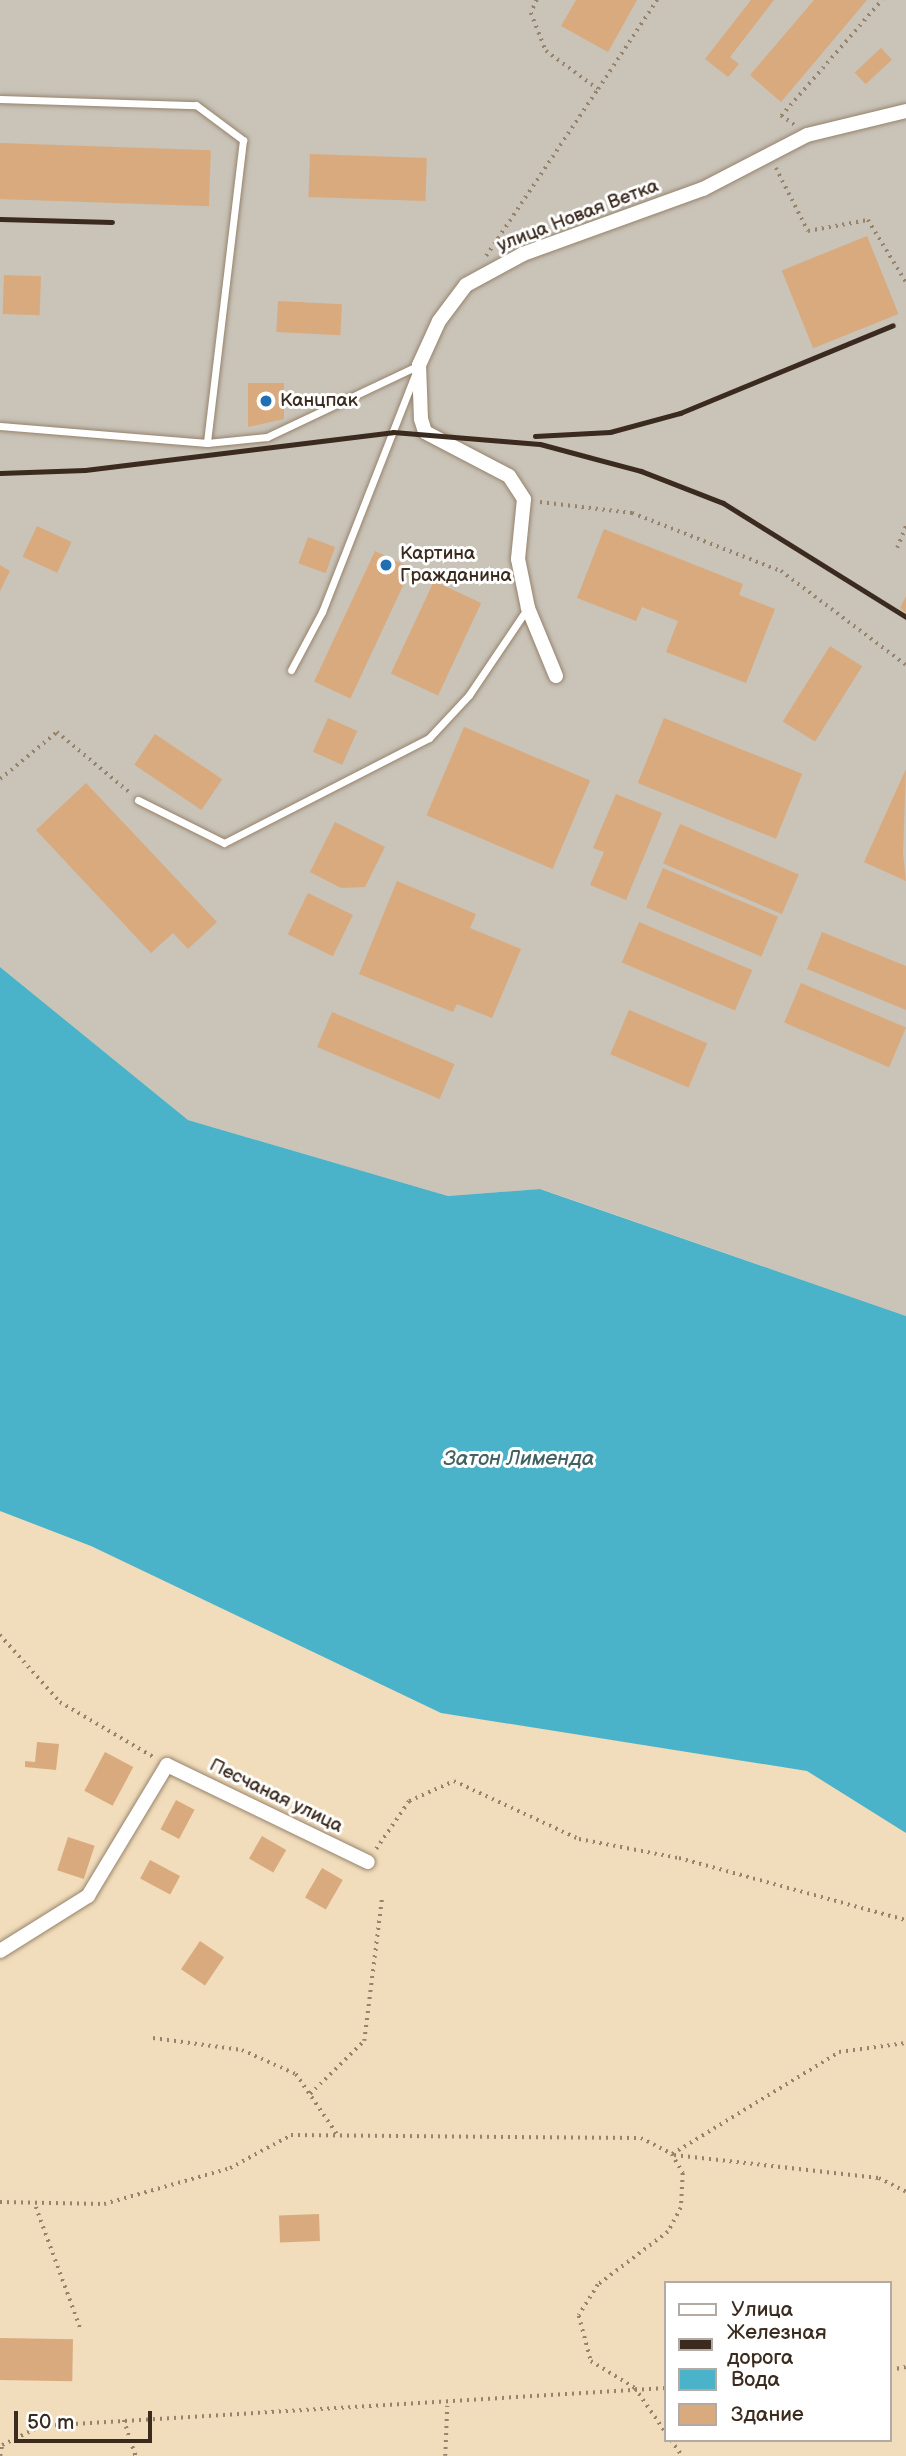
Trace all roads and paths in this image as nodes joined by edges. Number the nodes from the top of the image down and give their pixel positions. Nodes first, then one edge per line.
1 (537, 0) edge
2 (657, 0) edge
3 (882, 0) edge
4 (598, 89) junction
5 (0, 99) edge
6 (906, 111) edge
7 (807, 135) junction
8 (768, 153) junction
9 (482, 262) dead end
10 (906, 282) edge
11 (419, 365) junction
12 (0, 426) edge
13 (207, 443) junction
14 (524, 499) junction
15 (906, 526) edge
16 (897, 548) dead end
17 (528, 608) junction
18 (906, 665) edge
19 (291, 670) dead end
20 (556, 676) dead end
21 (0, 779) edge
22 (138, 800) joint
23 (0, 1635) edge
24 (167, 1765) junction
25 (368, 1861) joint
26 (382, 1896) dead end
27 (906, 1920) edge
28 (0, 1951) edge
29 (153, 2038) dead end
30 (906, 2043) edge
31 (310, 2094) junction
32 (337, 2134) junction
33 (672, 2154) junction
34 (906, 2192) edge
35 (0, 2202) edge
36 (36, 2207) junction
37 (81, 2330) dead end
38 (635, 2388) junction
39 (664, 2388) edge
40 (446, 2406) junction
41 (124, 2420) junction
42 (664, 2430) edge
43 (0, 2456) edge
44 (136, 2456) edge
45 (445, 2456) edge

1 - 4 path
2 - 4 path
3 - 7 path
4 - 9 path
5 - 13 lane
6 - 7 street, улица Новая Ветка
7 - 8 street, улица Новая Ветка
8 - 10 path
8 - 11 street, улица Новая Ветка
11 - 13 lane
11 - 14 street, улица Новая Ветка
11 - 19 lane
12 - 13 lane
14 - 17 street
14 - 18 path
15 - 16 path
17 - 20 street
17 - 22 lane
21 - 22 path
23 - 24 path
24 - 25 street, Песчаная улица
24 - 28 street
25 - 27 path
26 - 31 path
29 - 31 path
30 - 33 path
31 - 32 path
32 - 33 path
32 - 36 path
33 - 34 path
33 - 38 path
35 - 36 path
36 - 37 path
38 - 39 path
38 - 40 path
38 - 42 path
40 - 41 path
40 - 45 path
41 - 43 path
41 - 44 path

